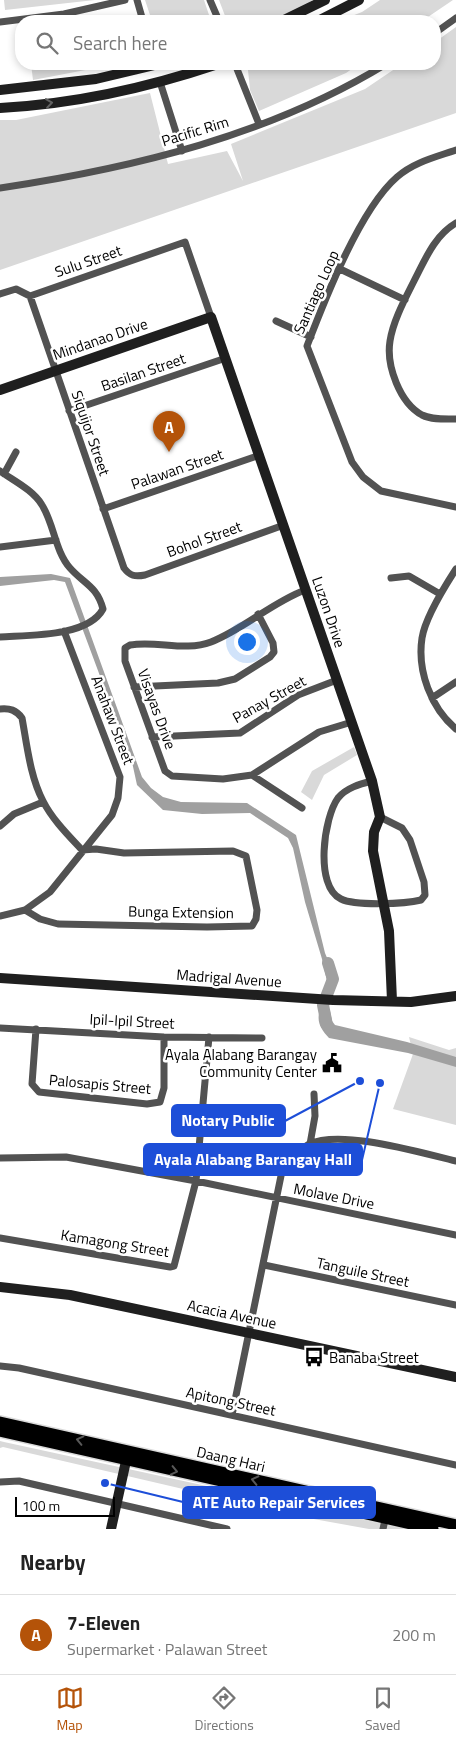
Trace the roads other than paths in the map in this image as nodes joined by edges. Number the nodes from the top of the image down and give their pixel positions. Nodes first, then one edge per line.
1 (126, 0) edge
2 (137, 0) edge
3 (210, 0) edge
4 (325, 0) edge
5 (359, 0) edge
6 (56, 15) edge
7 (141, 15) edge
8 (216, 15) edge
9 (294, 15) edge
10 (330, 15) edge
11 (456, 18) edge
12 (15, 20) edge
13 (0, 22) edge
14 (441, 28) edge
15 (133, 70) edge
16 (199, 70) edge
17 (238, 70) edge
18 (375, 70) edge
19 (160, 82) junction
20 (0, 90) edge
21 (0, 108) edge
22 (259, 124) junction
23 (456, 150) edge
24 (182, 152) junction
25 (0, 188) edge
26 (456, 223) edge
27 (185, 242) joint
28 (340, 269) junction
29 (0, 294) edge
30 (30, 296) junction
31 (405, 300) junction
32 (210, 316) junction
33 (276, 321) dead end
34 (310, 337) junction
35 (226, 358) junction
36 (55, 371) junction
37 (0, 390) edge
38 (69, 412) junction
39 (456, 419) edge
40 (16, 452) dead end
41 (260, 455) junction
42 (2, 473) edge
43 (456, 507) edge
44 (103, 509) junction
45 (284, 525) junction
46 (56, 540) junction
47 (0, 547) edge
48 (456, 569) edge
49 (132, 576) joint
50 (391, 578) dead end
51 (306, 590) junction
52 (440, 594) junction
53 (258, 614) junction
54 (64, 631) junction
55 (0, 637) edge
56 (337, 680) junction
57 (456, 682) edge
58 (134, 688) junction
59 (432, 698) junction
60 (0, 709) edge
61 (352, 722) junction
62 (456, 729) edge
63 (152, 737) junction
64 (252, 775) junction
65 (372, 781) junction
66 (43, 802) junction
67 (302, 808) dead end
68 (380, 817) junction
69 (0, 826) edge
70 (82, 850) junction
71 (384, 904) junction
72 (25, 910) junction
73 (0, 916) edge
74 (0, 978) edge
75 (456, 996) edge
76 (392, 1001) junction
77 (0, 1028) edge
78 (36, 1029) junction
79 (164, 1037) junction
80 (209, 1037) junction
81 (262, 1038) dead end
82 (314, 1094) dead end
83 (310, 1144) junction
84 (0, 1158) edge
85 (456, 1161) edge
86 (196, 1180) junction
87 (278, 1199) junction
88 (456, 1235) edge
89 (0, 1238) edge
90 (264, 1265) junction
91 (0, 1287) edge
92 (456, 1306) edge
93 (250, 1334) junction
94 (0, 1366) edge
95 (456, 1377) edge
96 (232, 1416) junction
97 (0, 1422) edge
98 (0, 1431) edge
99 (127, 1456) junction
100 (456, 1465) edge
101 (0, 1482) edge
102 (117, 1504) junction
103 (385, 1519) edge
104 (456, 1525) edge
105 (111, 1529) edge
106 (227, 1529) edge
107 (433, 1529) edge

1 - 6 street
2 - 7 street
3 - 8 street
4 - 9 street
5 - 10 street
11 - 14 street
12 - 13 street
15 - 20 street
16 - 19 street
17 - 22 street
18 - 22 street, Pacific Rim
21 -> 19 street
19 - 24 street
22 - 24 street, Pacific Rim
23 - 28 street, Santiago Loop
24 - 25 street, Pacific Rim
26 - 31 street
27 - 30 street, Sulu Street
27 - 32 street, Luzon Drive
28 - 31 street
28 - 34 street, Santiago Loop
29 - 30 street, Sulu Street
30 - 36 street, Siquijor Street
31 - 39 street
32 - 35 street, Luzon Drive
32 - 36 street, Mindanao Drive
33 - 34 street
34 - 43 street, Santiago Loop
35 - 38 street, Basilan Street
35 - 41 street, Luzon Drive
36 - 37 street, Mindanao Drive
36 - 38 street, Siquijor Street
38 - 44 street, Siquijor Street
40 - 42 street
41 - 44 street, Palawan Street
41 - 45 street, Luzon Drive
42 - 46 street
44 - 49 street, Siquijor Street
45 - 49 street, Bohol Street
45 - 51 street, Luzon Drive
46 - 47 street
46 - 54 street
48 - 52 street
50 - 52 street
51 - 53 street, Visayas Drive
51 - 56 street, Luzon Drive
52 - 59 street
53 - 58 street, Visayas Drive
53 - 58 street
54 - 55 street
54 - 70 street, Anahaw Street
56 - 61 street, Luzon Drive
56 - 63 street, Panay Street
57 - 59 street
58 - 63 street, Visayas Drive
59 - 62 street
60 - 66 street
61 - 64 street, Visayas Drive
61 - 65 street, Luzon Drive
63 - 64 street, Visayas Drive
64 - 67 street
65 - 68 street, Luzon Drive
65 - 71 street
66 - 69 street
66 - 70 street
68 - 71 street, Luzon Drive
68 - 71 street
70 - 72 street, Anahaw Street
70 - 72 street, Bunga Extension
71 - 76 street, Luzon Drive
72 - 73 street, Anahaw Street
74 - 76 street, Madrigal Avenue
75 - 76 street, Madrigal Avenue
77 - 78 street, Ipil-Ipil Street
78 - 79 street, Ipil-Ipil Street
78 - 79 street, Palosapis Street
79 - 80 street, Ipil-Ipil Street
80 - 81 street, Ipil-Ipil Street
80 - 86 street, Kamagong Street
82 - 83 street
83 - 85 street
83 - 87 street
84 - 86 street, Molave Drive
86 - 87 street, Molave Drive
86 - 89 street, Kamagong Street
87 - 88 street, Molave Drive
87 - 90 street
90 - 92 street, Tanguile Street
90 - 93 street
91 - 93 street, Acacia Avenue
93 - 95 street, Acacia Avenue
93 - 96 street
94 - 96 street, Apitong Street
96 - 100 street, Apitong Street
99 -> 97 main road, Daang Hari
98 - 99 main road, Daang Hari
99 - 102 street
99 - 103 main road, Daang Hari
101 - 102 street
102 - 105 street
102 - 106 street
103 - 104 main road, Daang Hari
103 - 107 main road, Daang Hari

